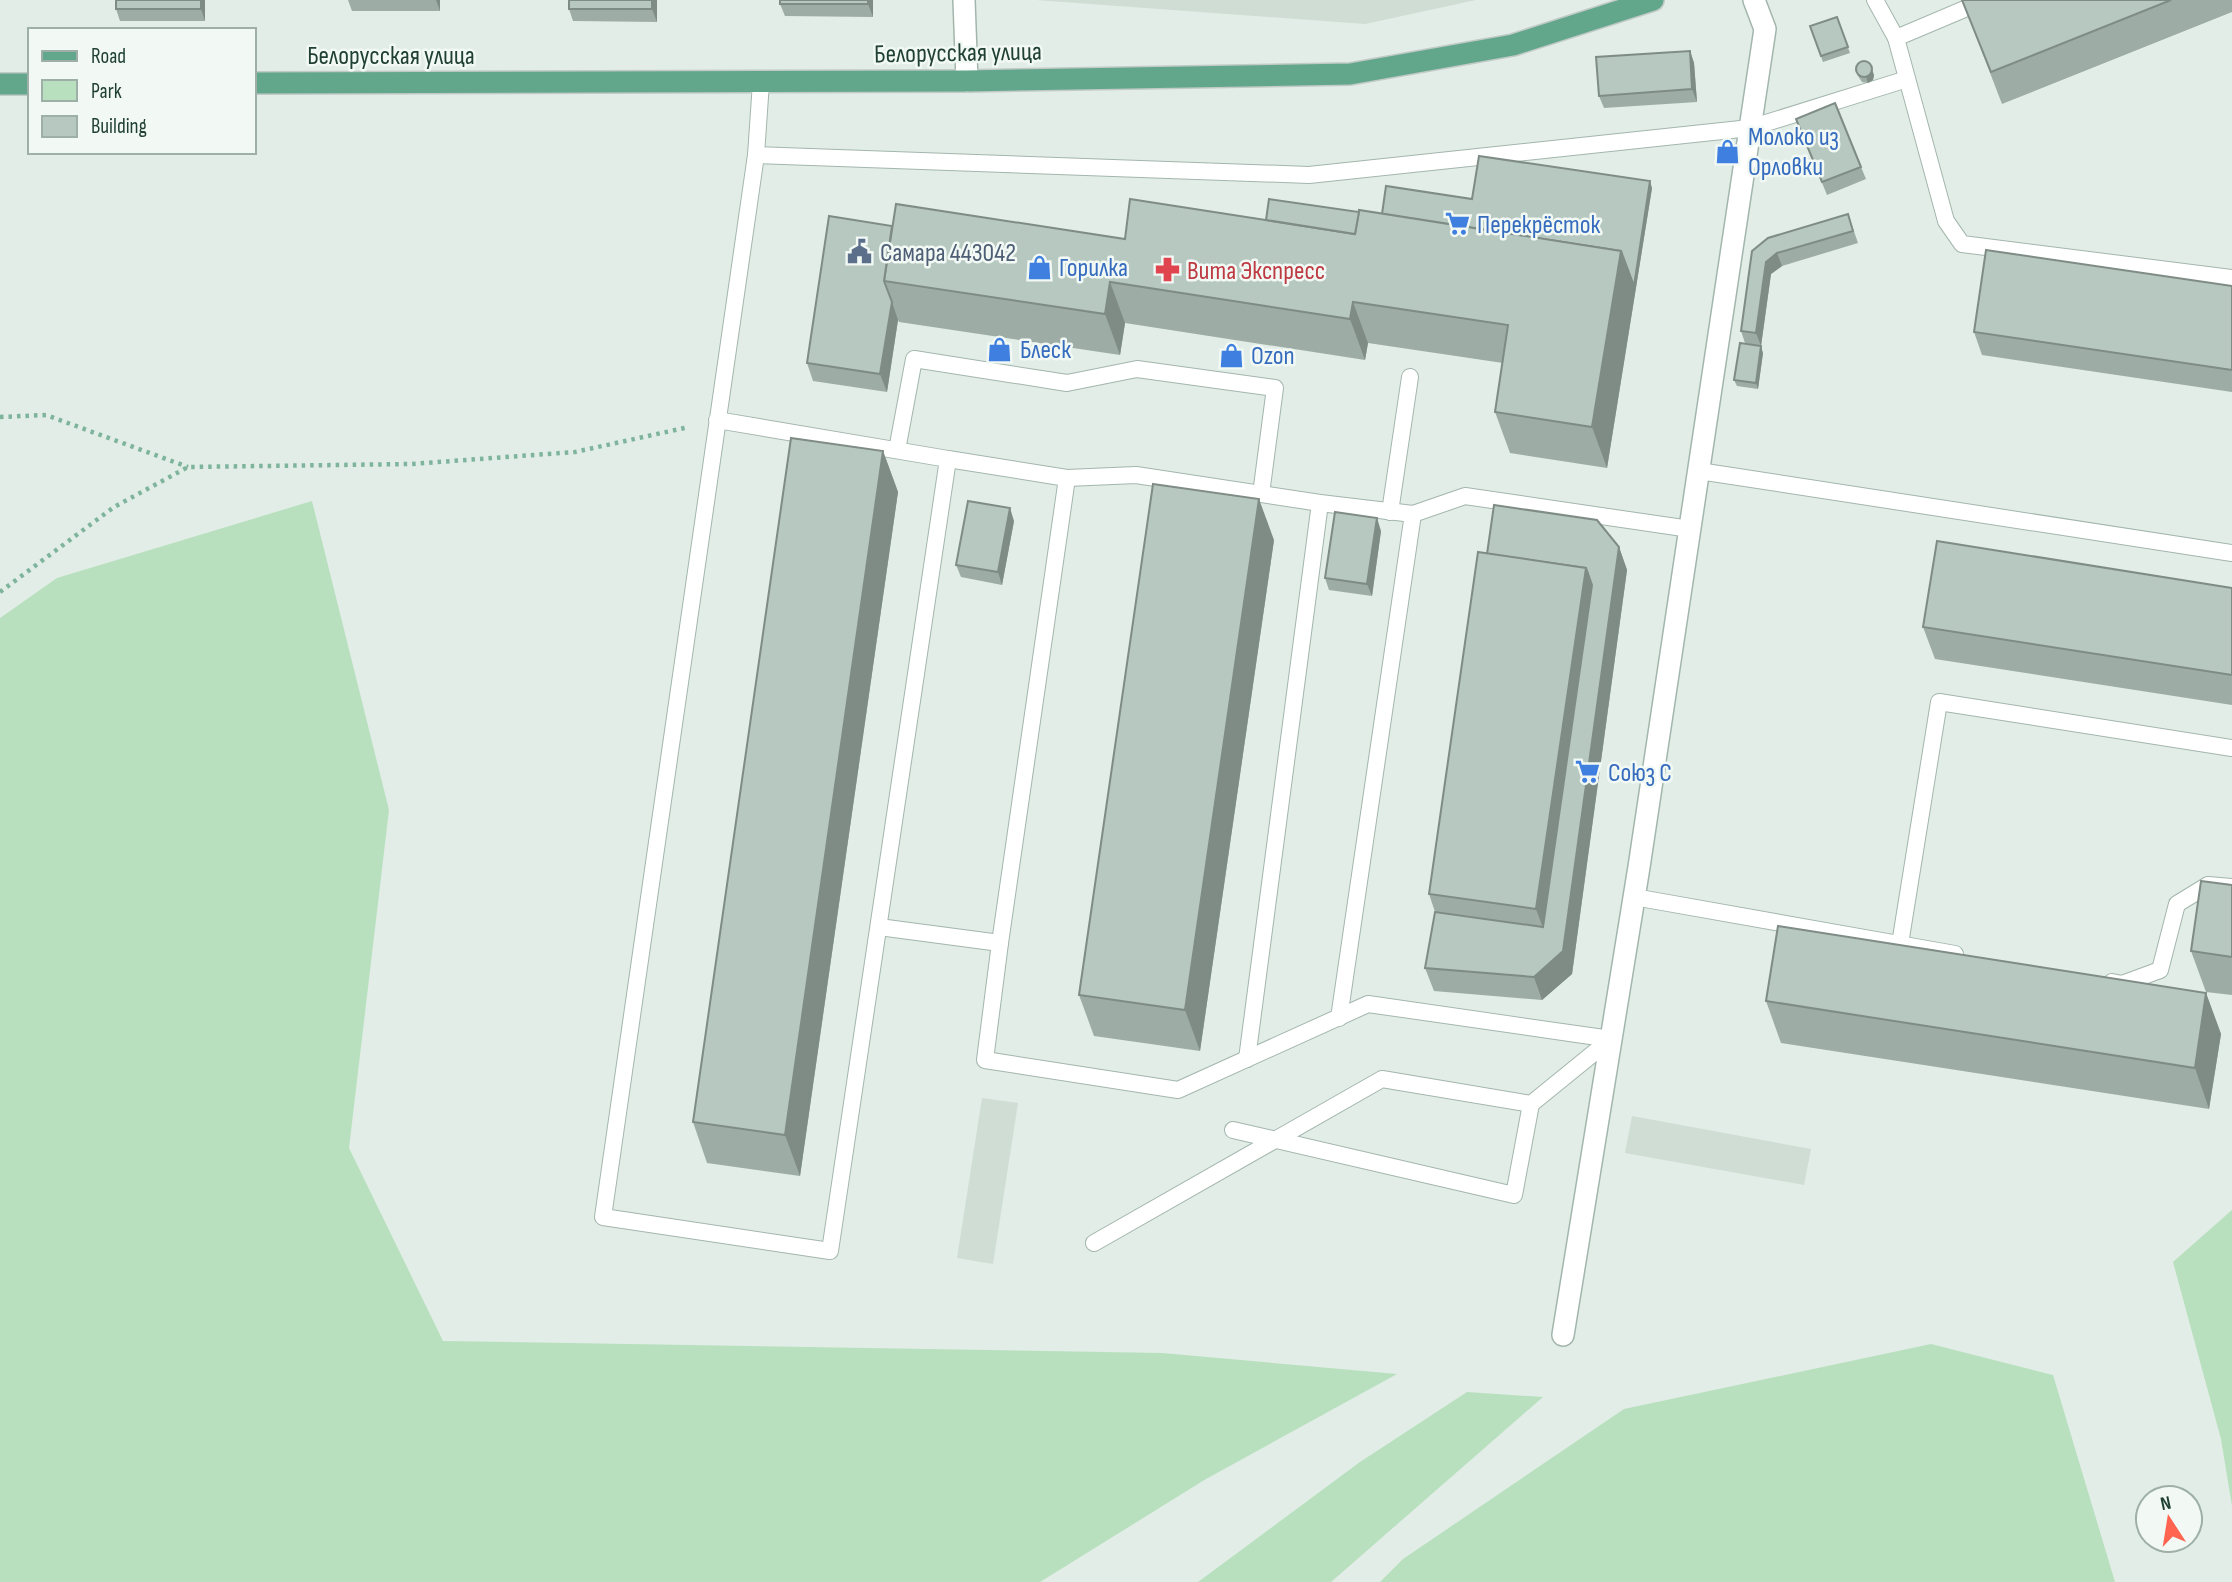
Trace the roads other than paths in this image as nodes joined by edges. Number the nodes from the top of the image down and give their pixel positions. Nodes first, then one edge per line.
1 (964, 0) edge
2 (1653, 0) edge
3 (1754, 0) edge
4 (1875, 0) edge
5 (1986, 0) edge
6 (1896, 38) junction
7 (1907, 79) junction
8 (967, 81) junction
9 (761, 82) junction
10 (256, 83) edge
11 (0, 84) edge
12 (28, 84) edge
13 (1750, 128) junction
14 (756, 155) junction
15 (2232, 278) edge
16 (1410, 377) edge
17 (717, 420) junction
18 (897, 450) junction
19 (948, 459) junction
20 (1699, 471) junction
21 (1067, 478) junction
22 (1261, 494) junction
23 (1320, 503) junction
24 (1390, 512) junction
25 (1413, 514) junction
26 (1690, 529) junction
27 (2232, 552) edge
28 (2232, 748) edge
29 (2232, 887) edge
30 (1634, 897) junction
31 (878, 927) junction
32 (1000, 943) junction
33 (1900, 944) junction
34 (1965, 956) edge
35 (2096, 979) edge
36 (1339, 1018) junction
37 (1611, 1039) junction
38 (1247, 1059) junction
39 (1531, 1104) junction
40 (1233, 1130) dead end
41 (1275, 1140) junction
42 (1094, 1243) dead end
43 (1563, 1335) dead end

1 - 8 street
2 - 8 main road, Белорусская улица
3 - 13 street
4 - 6 lane
5 - 6 lane
6 - 7 lane
7 - 13 lane
7 - 15 lane
8 - 9 main road, Белорусская улица
9 - 10 main road, Белорусская улица
9 - 14 lane
11 - 12 main road
13 - 14 lane
13 - 20 street
14 - 17 lane
16 - 24 lane
17 - 18 lane
17 - 31 lane
18 - 19 lane
18 - 22 lane
19 - 21 lane
19 - 31 lane
20 - 26 street
20 - 27 lane
21 - 22 lane
21 - 32 lane
22 - 23 lane
23 - 24 lane
23 - 38 lane
24 - 25 lane
25 - 26 lane
25 - 36 lane
26 - 30 street
28 - 33 lane
29 - 35 lane
30 - 33 lane
30 - 37 street
31 - 32 lane
32 - 38 lane
33 - 34 lane
36 - 37 lane
36 - 38 lane
37 - 39 lane
37 - 43 street
39 - 41 lane
39 - 41 lane
40 - 41 lane
41 - 42 lane

